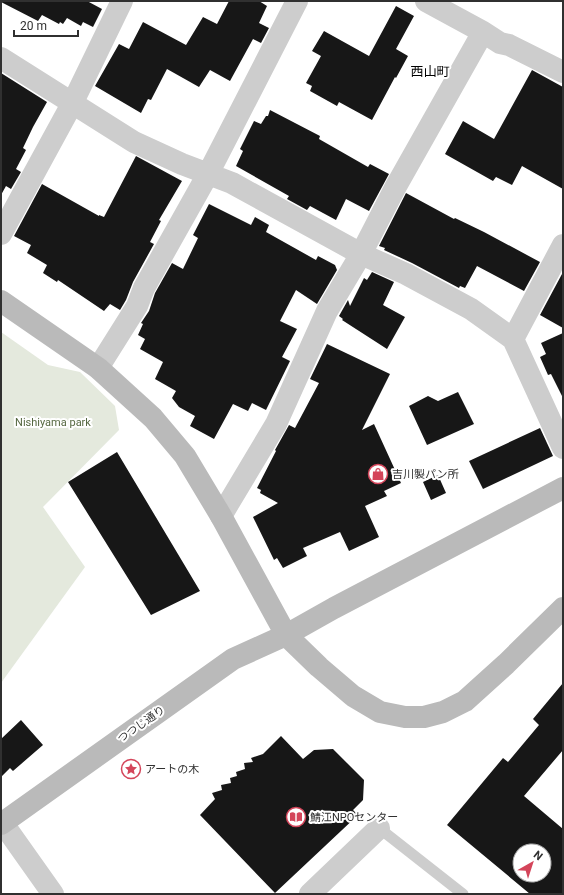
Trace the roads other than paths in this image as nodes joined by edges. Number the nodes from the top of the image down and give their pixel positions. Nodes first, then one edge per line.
1 (297, 1) edge
2 (426, 1) edge
3 (115, 4) edge
4 (483, 32) junction
5 (1, 58) edge
6 (563, 72) edge
7 (73, 102) junction
8 (208, 174) junction
9 (1, 234) edge
10 (563, 245) edge
11 (361, 254) junction
12 (1, 301) edge
13 (513, 339) junction
14 (98, 368) junction
15 (563, 448) edge
16 (563, 488) edge
17 (221, 516) junction
18 (563, 608) edge
19 (286, 635) junction
20 (2, 823) edge
21 (379, 828) joint
22 (53, 894) edge
23 (310, 894) edge
24 (463, 894) edge

1 - 8 street
2 - 4 street
3 - 7 street
4 - 6 street
4 - 11 street
5 - 7 street
7 - 8 street
7 - 9 street
8 - 11 street
8 - 14 street
10 - 13 street
11 - 13 street
11 - 17 street
12 - 14 street
13 - 15 street
14 - 17 street
16 - 19 street, つつじ通り
17 - 19 street
18 - 19 street
19 - 20 street, つつじ通り
20 - 22 street
21 - 23 street
21 - 24 lane

